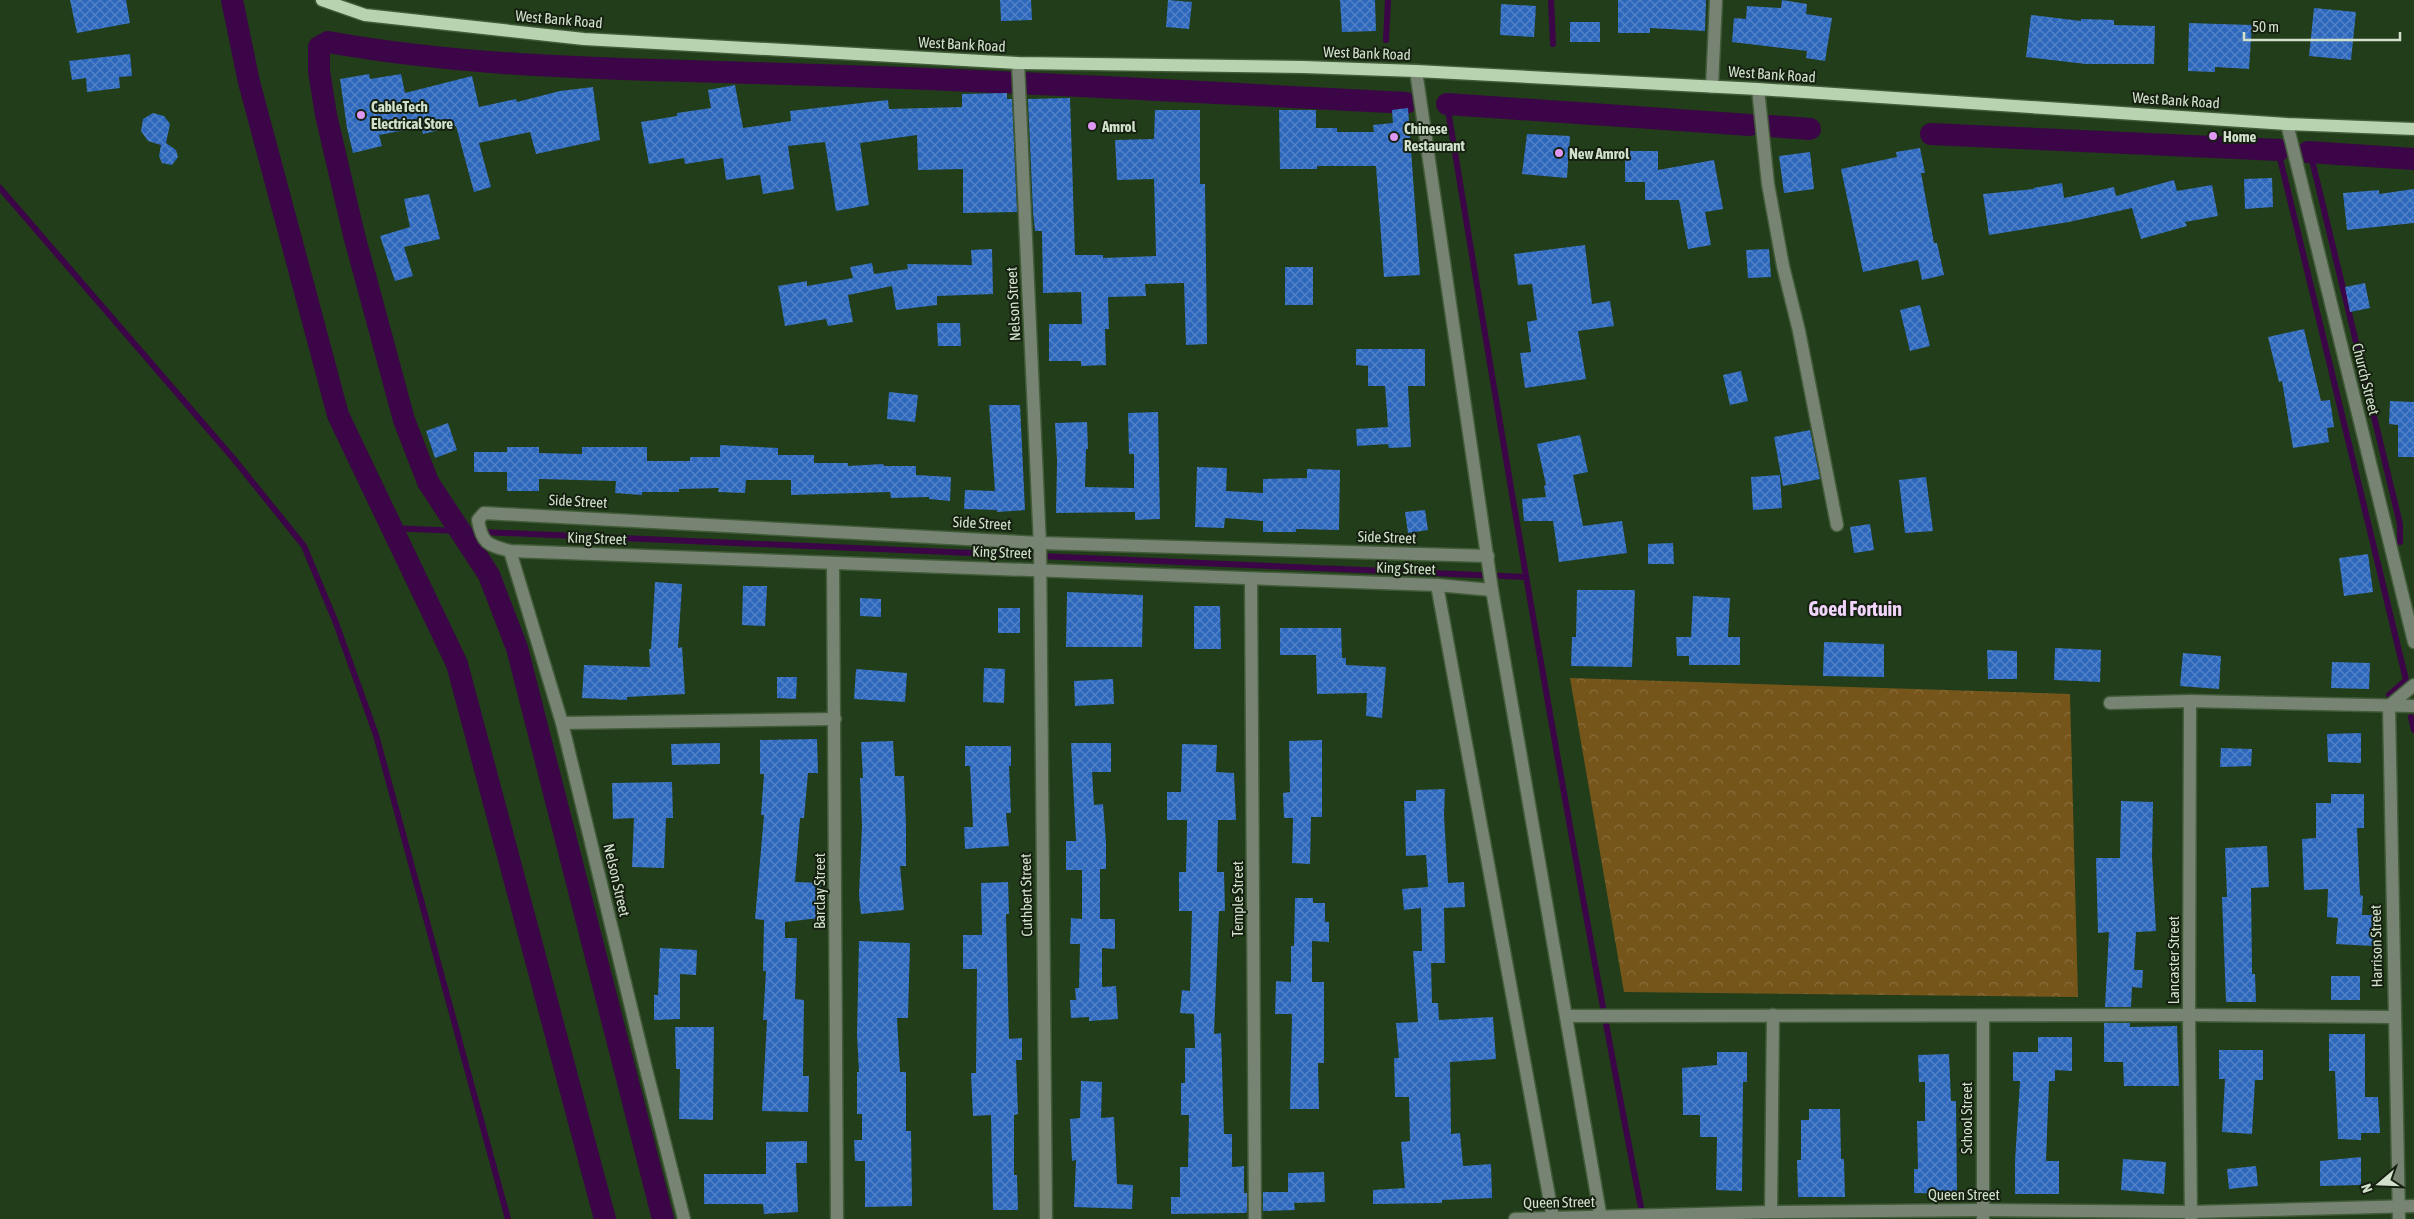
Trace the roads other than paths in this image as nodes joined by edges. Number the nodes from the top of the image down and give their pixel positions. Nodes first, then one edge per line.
1 (322, 0) edge
2 (1716, 0) edge
3 (1018, 63) junction
4 (1416, 71) junction
5 (1712, 87) junction
6 (1758, 89) junction
7 (2287, 124) junction
8 (2414, 130) edge
9 (1837, 525) dead end
10 (480, 533) joint
11 (1040, 545) junction
12 (510, 551) junction
13 (1488, 556) junction
14 (833, 563) junction
15 (1040, 568) junction
16 (1251, 579) junction
17 (1436, 585) junction
18 (1492, 590) junction
19 (2414, 642) edge
20 (2414, 685) edge
21 (2190, 701) junction
22 (2110, 703) dead end
23 (2388, 706) junction
24 (2414, 706) edge
25 (835, 719) junction
26 (562, 723) junction
27 (1773, 1015) junction
28 (2189, 1015) junction
29 (1567, 1016) junction
30 (1982, 1017) junction
31 (2394, 1017) junction
32 (2398, 1206) junction
33 (2414, 1206) edge
34 (1771, 1212) junction
35 (1982, 1214) edge
36 (2191, 1216) edge
37 (1552, 1218) edge
38 (684, 1219) edge
39 (837, 1219) edge
40 (1046, 1219) edge
41 (1255, 1219) edge
42 (1515, 1219) edge
43 (1601, 1219) edge
44 (2399, 1219) edge

1 - 3 main road, West Bank Road
2 - 5 street
3 - 4 main road, West Bank Road
3 - 11 street, Nelson Street
4 - 5 main road, West Bank Road
4 - 13 street
5 - 6 main road, West Bank Road
6 - 7 main road, West Bank Road
6 - 9 street
7 - 8 main road, West Bank Road
7 - 19 street, Church Street
10 - 11 street, Side Street
10 - 12 street, King Street
11 - 13 street, Side Street
11 - 15 street, Nelson Street
12 - 14 street, King Street
12 - 26 street, Nelson Street
13 - 18 street
14 - 15 street, King Street
14 - 25 street, Barclay Street
15 - 16 street, King Street
15 - 40 street, Cuthbert Street
16 - 17 street, King Street
16 - 41 street, Temple Street
17 - 18 street, King Street
17 - 37 street
18 - 29 street
20 - 23 street
21 - 22 street
21 - 23 street
21 - 28 street, Lancaster Street
23 - 24 street
23 - 31 street, Harrison Street
25 - 26 street
25 - 39 street, Barclay Street
26 - 38 street, Nelson Street
27 - 29 street
27 - 30 street
27 - 34 street
28 - 30 street
28 - 31 street
28 - 36 street, Lancaster Street
29 - 43 street
30 - 35 street, School Street
31 - 32 street, Harrison Street
32 - 33 street, Queen Street
32 - 36 street, Queen Street
32 - 44 street, Harrison Street
34 - 35 street, Queen Street
34 - 43 street, Queen Street
35 - 36 street, Queen Street
37 - 42 street, Queen Street
37 - 43 street, Queen Street

